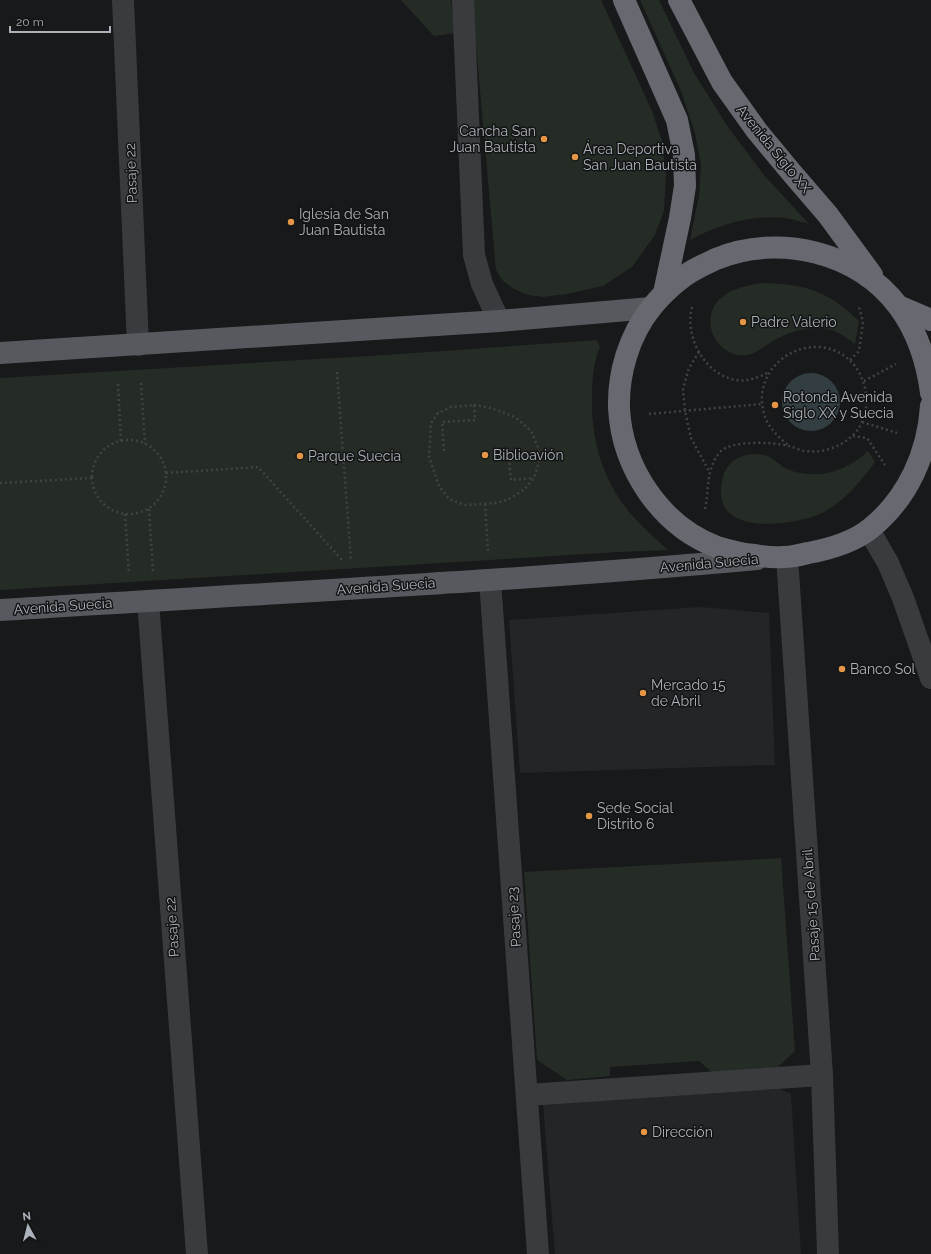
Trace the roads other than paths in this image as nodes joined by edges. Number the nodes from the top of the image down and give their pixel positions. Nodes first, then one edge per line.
1 (123, 0) edge
2 (463, 0) edge
3 (624, 0) edge
4 (679, 0) edge
5 (882, 289) junction
6 (657, 301) junction
7 (898, 306) junction
8 (931, 320) edge
9 (499, 321) junction
10 (138, 345) junction
11 (0, 354) edge
12 (931, 393) edge
13 (931, 406) edge
14 (931, 462) edge
15 (906, 488) junction
16 (869, 530) junction
17 (779, 557) junction
18 (490, 580) junction
19 (148, 601) junction
20 (0, 610) edge
21 (931, 678) edge
22 (822, 1075) junction
23 (527, 1095) junction
24 (197, 1254) edge
25 (538, 1254) edge
26 (828, 1254) edge

1 - 10 street, Pasaje 22
2 - 9 street
3 - 6 highway
4 - 5 highway, Avenida Siglo XX
5 - 6 highway
5 - 7 highway
6 - 9 main road
6 - 17 highway
7 - 8 highway
7 - 12 highway
9 - 10 main road
10 - 11 main road
13 - 15 highway
14 - 15 highway
15 - 16 highway
16 - 17 highway
16 - 21 street
17 - 18 main road, Avenida Suecia
17 - 22 street, Pasaje 15 de Abril
18 - 19 main road, Avenida Suecia
18 - 23 street, Pasaje 23
19 - 20 main road, Avenida Suecia
19 - 24 street, Pasaje 22
22 - 23 street
22 - 26 street, Pasaje 15 de Abril
23 - 25 street, Pasaje 23

